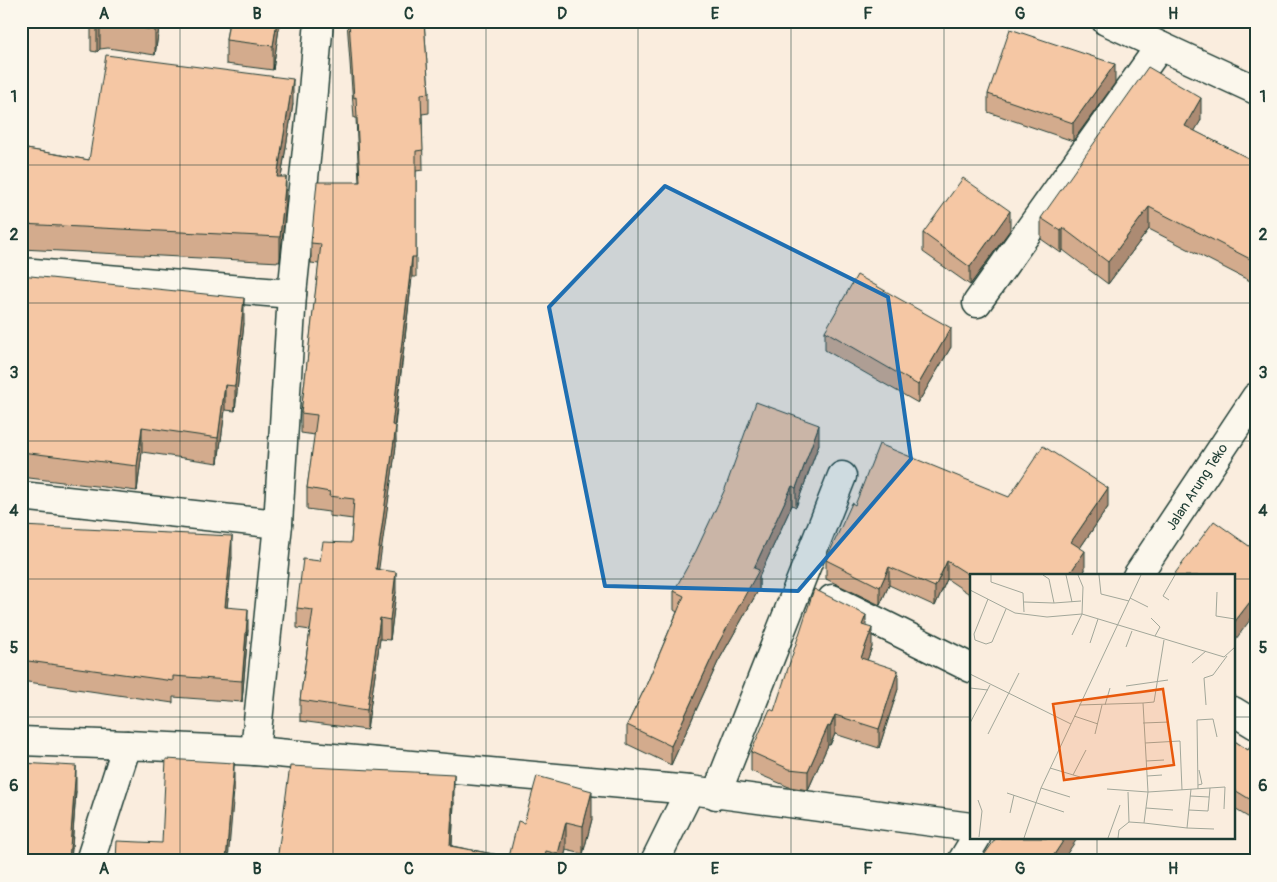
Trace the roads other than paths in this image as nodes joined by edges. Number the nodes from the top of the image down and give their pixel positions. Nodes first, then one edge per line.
1 (319, 21) edge
2 (1106, 21) edge
3 (1160, 46) junction
4 (1256, 90) edge
5 (21, 272) edge
6 (292, 294) junction
7 (977, 303) dead end
8 (1256, 397) edge
9 (842, 476) dead end
10 (21, 496) edge
11 (278, 524) junction
12 (1138, 574) edge
13 (799, 583) junction
14 (970, 668) edge
15 (1234, 712) edge
16 (1256, 725) edge
17 (21, 741) edge
18 (127, 745) junction
19 (255, 751) junction
20 (703, 792) junction
21 (970, 827) edge
22 (975, 840) edge
23 (90, 861) edge
24 (655, 861) edge
25 (962, 861) edge

1 - 6 street
2 - 3 street
3 - 4 street
3 - 7 street
5 - 6 street
6 - 11 street
8 - 12 street, Jalan Arung Teko
9 - 13 street
10 - 11 street
11 - 19 street
13 - 14 street
13 - 20 street
15 - 16 street
17 - 18 street
18 - 19 street
18 - 23 street
19 - 20 street
20 - 21 street
20 - 24 street
22 - 25 street

